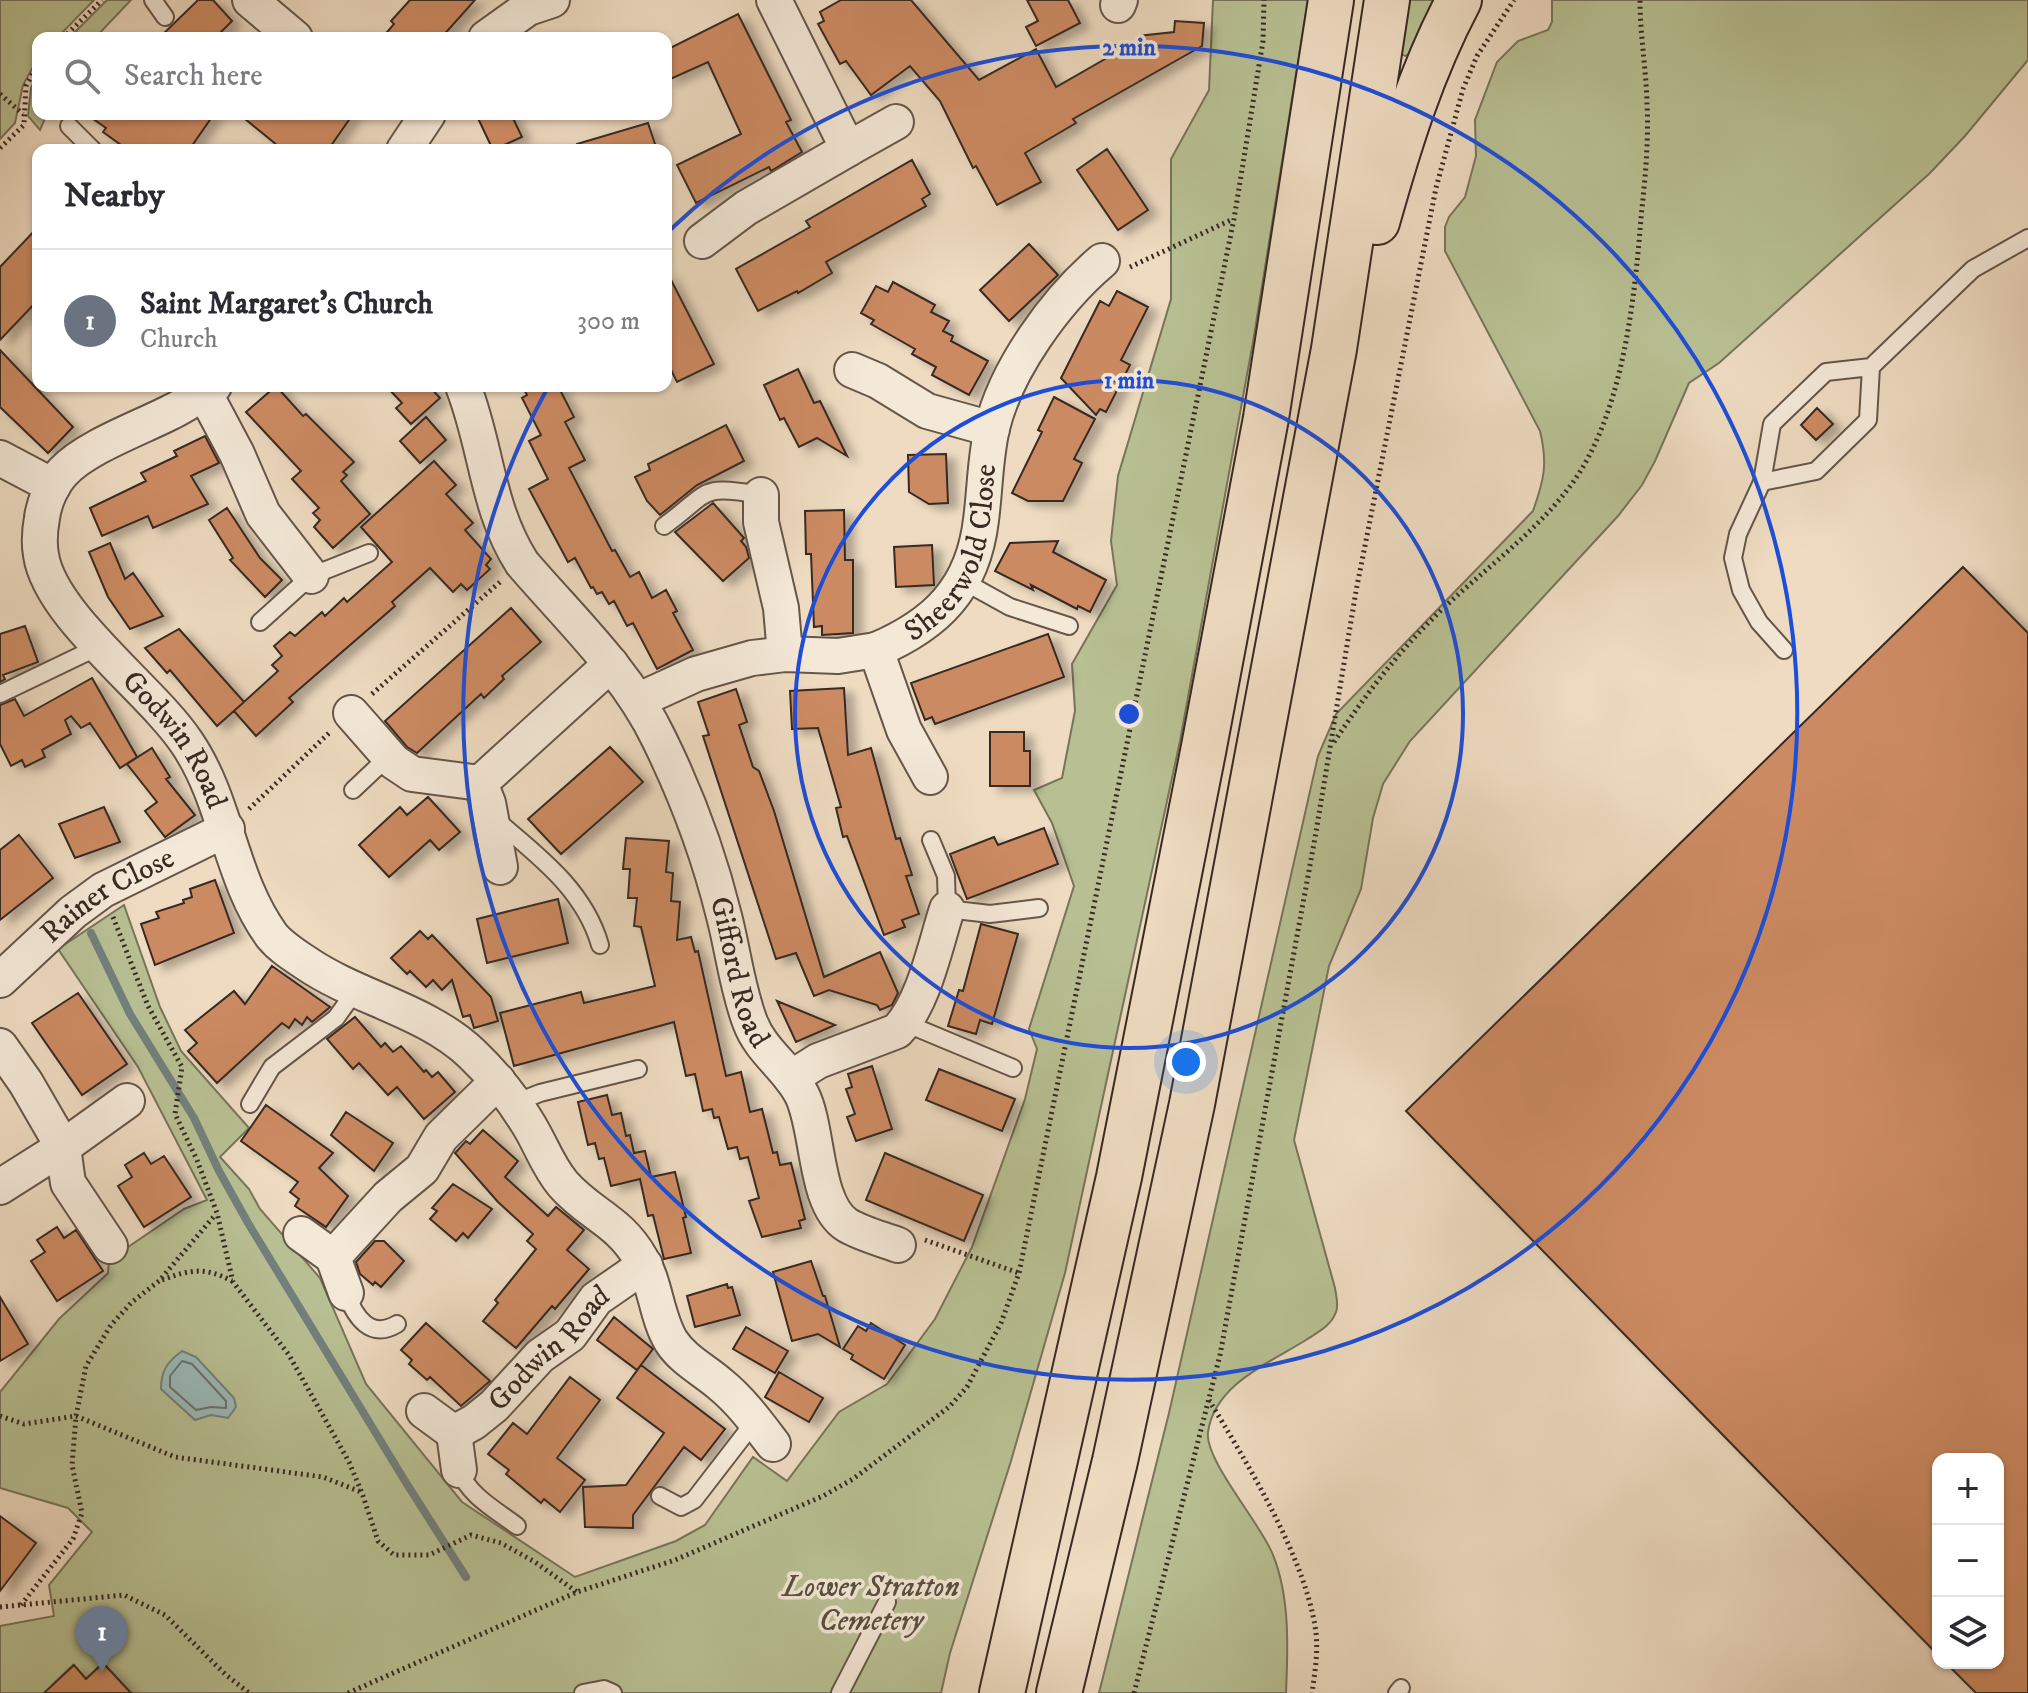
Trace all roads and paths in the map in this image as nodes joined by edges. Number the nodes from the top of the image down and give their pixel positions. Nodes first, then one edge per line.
1 (102, 0) edge
2 (153, 0) edge
3 (250, 0) edge
4 (552, 0) edge
5 (774, 0) edge
6 (1264, 0) edge
7 (1331, 0) edge
8 (1387, 0) edge
9 (1459, 0) edge
10 (1514, 0) edge
11 (1640, 0) edge
12 (165, 17) dead end
13 (69, 32) edge
14 (288, 32) edge
15 (494, 32) edge
16 (32, 75) edge
17 (0, 94) edge
18 (23, 114) junction
19 (896, 122) dead end
20 (69, 126) dead end
21 (87, 144) edge
22 (0, 148) edge
23 (848, 149) junction
24 (1234, 219) junction
25 (702, 241) dead end
26 (2025, 243) edge
27 (1102, 261) joint
28 (1334, 349) junction
29 (1871, 367) junction
30 (852, 370) dead end
31 (204, 392) edge
32 (210, 392) edge
33 (465, 392) edge
34 (992, 429) junction
35 (0, 458) edge
36 (1762, 482) junction
37 (53, 486) junction
38 (761, 495) joint
39 (664, 526) dead end
40 (369, 553) dead end
41 (311, 576) junction
42 (963, 581) junction
43 (260, 622) dead end
44 (1069, 626) dead end
45 (100, 646) junction
46 (876, 650) junction
47 (1784, 650) dead end
48 (785, 654) junction
49 (611, 664) junction
50 (0, 694) edge
51 (639, 700) junction
52 (351, 713) dead end
53 (1331, 746) junction
54 (389, 756) junction
55 (930, 777) dead end
56 (480, 783) junction
57 (353, 790) dead end
58 (491, 815) junction
59 (227, 829) junction
60 (931, 840) dead end
61 (500, 867) dead end
62 (103, 890) junction
63 (1039, 908) dead end
64 (947, 909) junction
65 (600, 945) dead end
66 (0, 980) edge
67 (356, 990) junction
68 (905, 1023) junction
69 (0, 1046) edge
70 (1013, 1068) dead end
71 (638, 1069) dead end
72 (791, 1078) junction
73 (507, 1092) junction
74 (127, 1101) dead end
75 (250, 1104) dead end
76 (63, 1147) junction
77 (0, 1187) edge
78 (217, 1213) junction
79 (301, 1234) dead end
80 (898, 1245) joint
81 (110, 1246) dead end
82 (333, 1257) junction
83 (645, 1265) junction
84 (1019, 1273) junction
85 (159, 1281) junction
86 (233, 1282) junction
87 (346, 1293) joint
88 (397, 1324) dead end
89 (1209, 1399) junction
90 (424, 1411) dead end
91 (0, 1416) edge
92 (76, 1416) junction
93 (764, 1432) joint
94 (454, 1433) junction
95 (459, 1470) joint
96 (362, 1493) junction
97 (660, 1496) dead end
98 (517, 1526) dead end
99 (577, 1592) junction
100 (887, 1602) dead end
101 (21, 1605) junction
102 (0, 1607) edge
103 (249, 1693) edge
104 (348, 1693) edge
105 (583, 1693) edge
106 (613, 1693) edge
107 (840, 1693) edge
108 (1002, 1693) edge
109 (1059, 1693) edge
110 (1134, 1693) edge
111 (1312, 1693) edge

1 - 13 path
2 - 12 lane
3 - 14 street
4 - 15 street
5 - 23 street
6 - 24 path
7 - 108 highway
8 - 28 highway
9 - 28 highway
10 - 53 path
11 - 53 path
16 - 18 path
17 - 18 path
18 - 22 path
19 - 23 street
20 - 21 lane
23 - 25 street
24 - 27 path
24 - 84 path
26 - 29 lane
27 - 34 street, Sheerwold Close
28 - 109 highway
29 - 36 lane
29 - 36 lane
30 - 34 street, Sheerwold Close
31 - 37 street, Godwin Road
32 - 41 street
33 - 49 street, Gifford Road
34 - 42 street, Sheerwold Close
35 - 37 street
36 - 47 lane
37 - 45 street, Godwin Road
38 - 39 lane
38 - 48 street
40 - 41 lane
41 - 43 lane
42 - 44 lane
42 - 46 street, Sheerwold Close
45 - 50 lane
45 - 59 street, Godwin Road
46 - 48 street, Sheerwold Close
46 - 55 street, Sheerwold Close
48 - 51 street, Sheerwold Close
49 - 51 street, Gifford Road
49 - 56 street
51 - 72 street, Gifford Road
52 - 54 street
53 - 89 path
54 - 56 street
54 - 57 lane
56 - 58 street
58 - 61 street
58 - 65 lane
59 - 62 street, Rainer Close
59 - 67 street, Godwin Road
60 - 64 lane
62 - 66 street, Rainer Close
62 - 78 path
63 - 64 lane
64 - 68 street
67 - 73 street, Godwin Road
67 - 75 lane
68 - 70 lane
68 - 72 street
69 - 76 street
71 - 73 lane
72 - 80 street, Gifford Road
73 - 82 street
73 - 83 street, Godwin Road
74 - 76 street
76 - 77 street
76 - 81 street
78 - 85 path
78 - 86 path
79 - 82 street
80 - 84 path
82 - 87 street
83 - 93 street, Godwin Road
83 - 94 street, Godwin Road
84 - 99 path
85 - 86 path
85 - 92 path
86 - 96 path
87 - 88 lane
89 - 110 path
89 - 111 path
90 - 94 street
91 - 92 path
92 - 96 path
92 - 101 path
93 - 97 lane
94 - 95 street
95 - 98 lane
96 - 99 path
99 - 104 path
100 - 107 lane
101 - 102 path
101 - 103 path
105 - 106 lane

